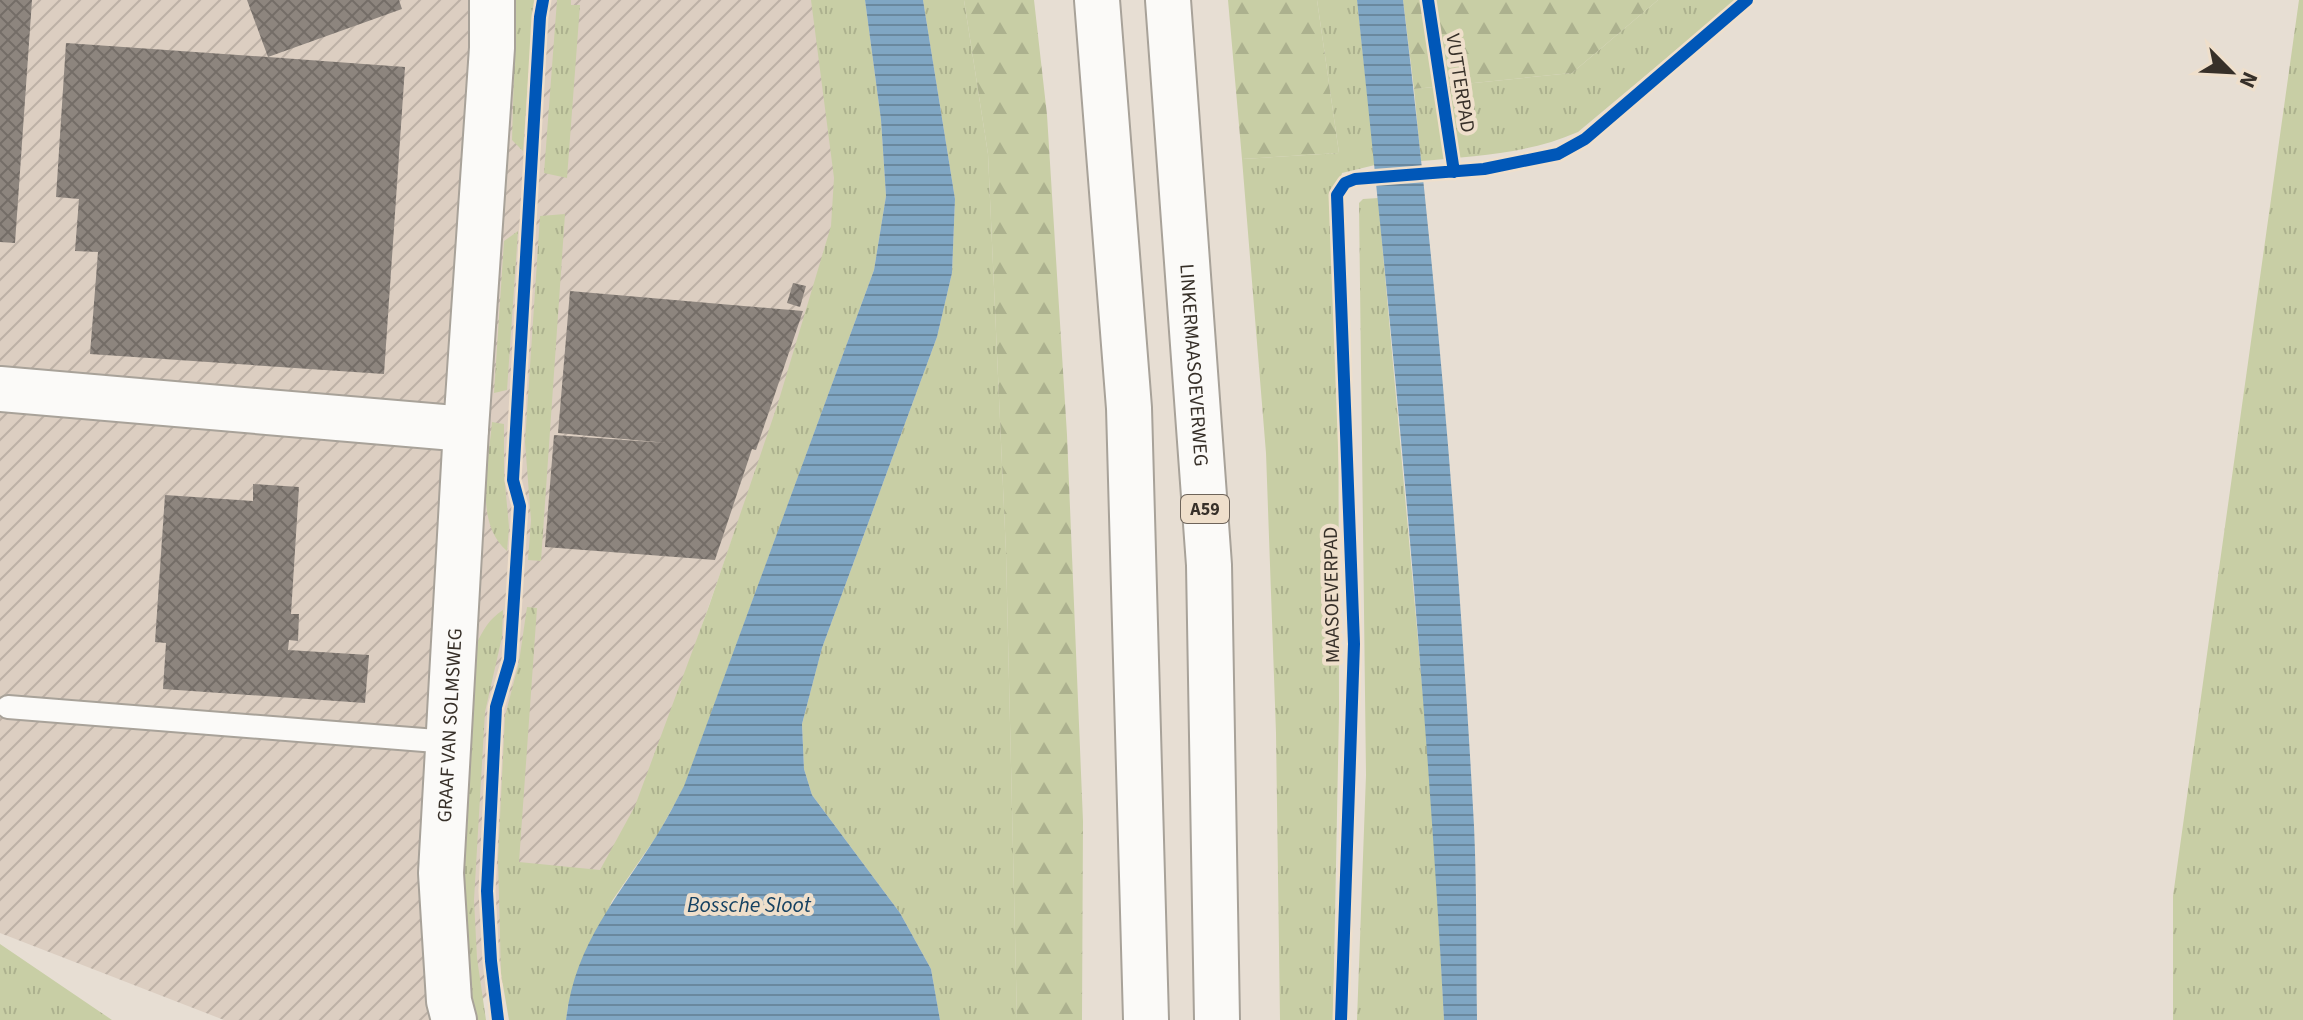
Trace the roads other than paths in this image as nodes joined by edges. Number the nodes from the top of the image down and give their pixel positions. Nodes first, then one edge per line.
1 (492, 0) edge
2 (1097, 0) edge
3 (1168, 0) edge
4 (0, 389) edge
5 (466, 429) junction
6 (8, 707) dead end
7 (449, 742) junction
8 (454, 1020) edge
9 (1146, 1020) edge
10 (1217, 1020) edge

1 - 5 main road, GRAAF VAN SOLMSWEG
2 - 9 main road
3 - 10 main road, LINKERMAASOEVERWEG / A59
4 - 5 main road
5 - 7 main road, GRAAF VAN SOLMSWEG
6 - 7 lane
7 - 8 main road, GRAAF VAN SOLMSWEG

